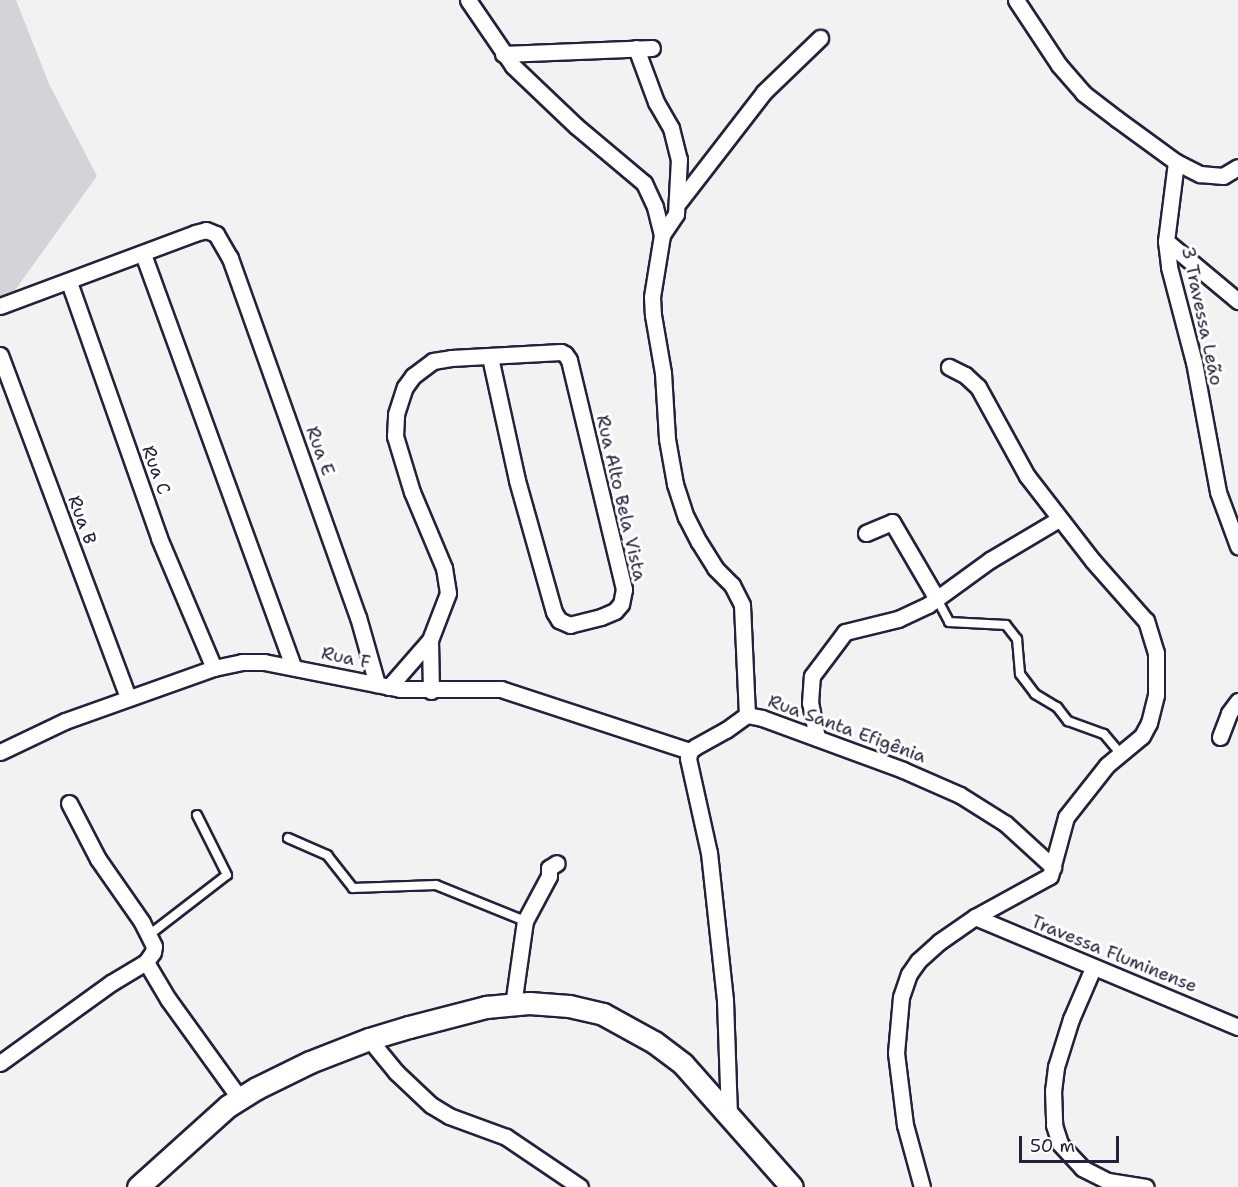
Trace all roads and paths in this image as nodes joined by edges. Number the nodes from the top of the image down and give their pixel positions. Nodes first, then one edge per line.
1 (468, 0) edge
2 (1016, 0) edge
3 (820, 38) dead end
4 (636, 48) junction
5 (652, 48) dead end
6 (508, 60) junction
7 (1176, 162) junction
8 (1238, 167) edge
9 (678, 202) junction
10 (662, 235) junction
11 (1166, 241) junction
12 (143, 254) junction
13 (69, 282) junction
14 (1238, 301) edge
15 (0, 306) edge
16 (0, 355) edge
17 (490, 357) junction
18 (949, 367) dead end
19 (1059, 519) junction
20 (866, 533) dead end
21 (1238, 546) edge
22 (937, 598) junction
23 (430, 640) junction
24 (293, 667) junction
25 (214, 668) junction
26 (383, 686) junction
27 (431, 691) junction
28 (128, 698) junction
29 (1238, 701) edge
30 (747, 715) junction
31 (1220, 737) dead end
32 (817, 738) junction
33 (690, 751) junction
34 (0, 752) edge
35 (1120, 754) junction
36 (69, 803) dead end
37 (197, 815) dead end
38 (288, 838) dead end
39 (557, 863) dead end
40 (1053, 867) junction
41 (975, 917) junction
42 (525, 921) junction
43 (149, 935) junction
44 (146, 962) junction
45 (1093, 968) junction
46 (513, 1005) junction
47 (1238, 1027) edge
48 (369, 1039) junction
49 (0, 1063) edge
50 (240, 1099) junction
51 (729, 1115) junction
52 (138, 1187) edge
53 (580, 1187) edge
54 (792, 1187) edge
55 (922, 1187) edge
56 (1146, 1187) edge

1 - 6 street
2 - 7 street
3 - 9 street
4 - 5 street
4 - 6 street
4 - 9 street
6 - 10 street
7 - 8 street
7 - 11 street, 3 Travessa Leão
9 - 10 street
10 - 30 street
11 - 14 street
11 - 21 street, 3 Travessa Leão
12 - 13 street
12 - 24 street
12 - 26 street, Rua E
13 - 15 street
13 - 25 street, Rua C
16 - 28 street, Rua B
17 - 17 street, Rua Alto Bela Vista
17 - 23 street, Rua Alto Bela Vista
18 - 19 street
19 - 22 street
19 - 35 street
20 - 22 street
22 - 32 street
22 - 35 lane
23 - 26 street
23 - 27 street
24 - 25 street, Rua F
24 - 26 street, Rua F
25 - 28 street, Rua F
26 - 27 street, Rua F
27 - 33 street, Rua F
28 - 34 street, Rua F
29 - 31 street
30 - 32 street, Rua Santa Efigênia
30 - 33 street, Rua Santa Efigênia
32 - 40 street, Rua Santa Efigênia
33 - 51 street
35 - 40 street
36 - 43 street
37 - 43 lane
38 - 42 lane
39 - 42 street
40 - 41 street
41 - 45 street, Travessa Fluminense
41 - 55 street
42 - 46 street
43 - 44 street
44 - 49 street
44 - 50 street
45 - 47 street, Travessa Fluminense
45 - 56 street
46 - 48 main road
46 - 51 main road
48 - 50 main road
48 - 53 street
50 - 52 main road
51 - 54 main road

